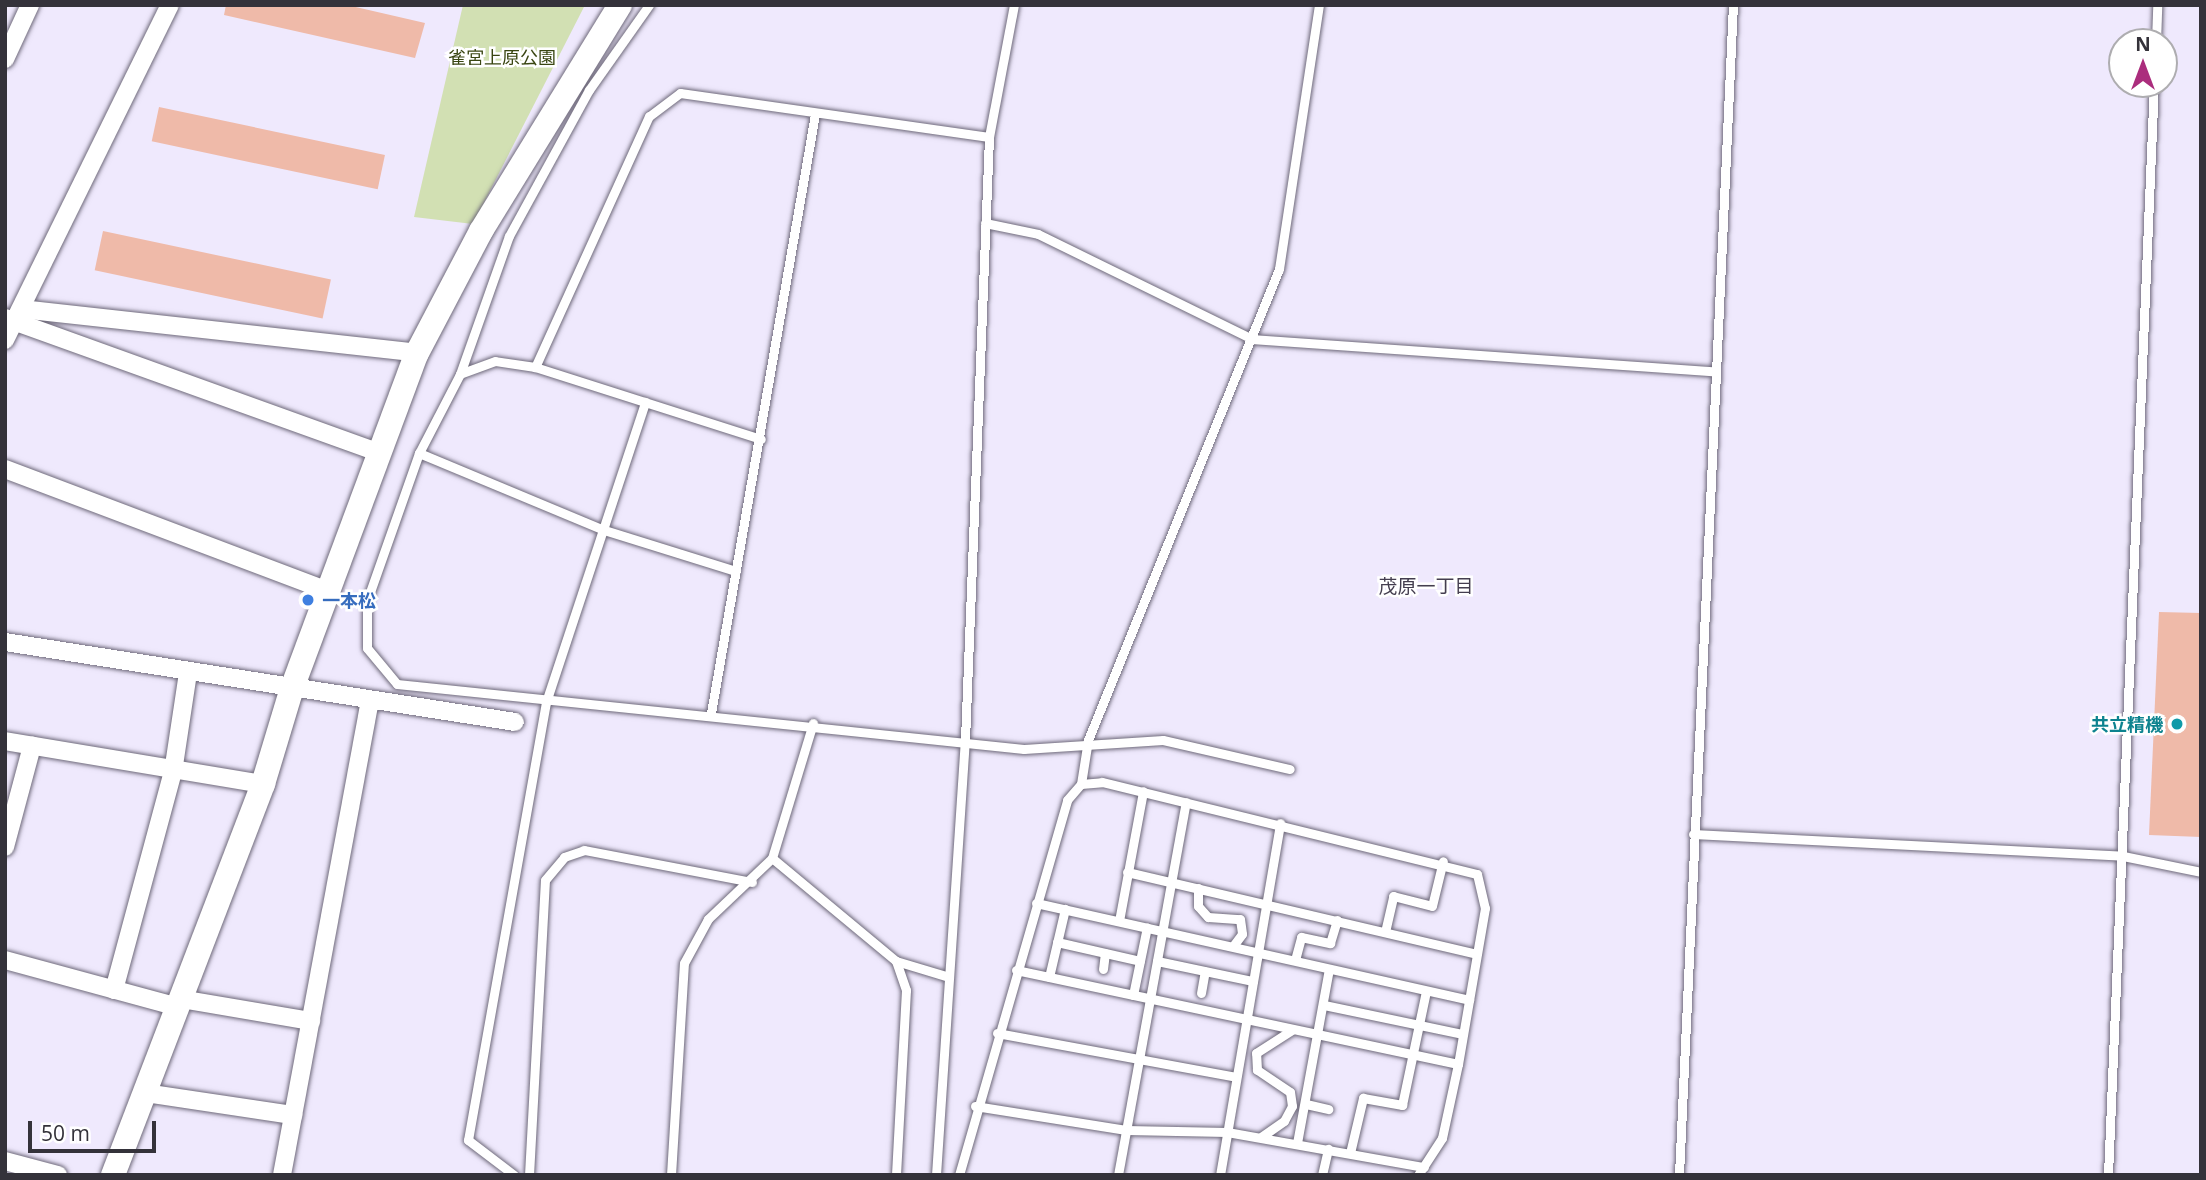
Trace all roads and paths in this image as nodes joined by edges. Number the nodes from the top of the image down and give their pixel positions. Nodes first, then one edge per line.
1 (30, 5) edge
2 (170, 5) edge
3 (620, 5) edge
4 (649, 5) edge
5 (1014, 5) edge
6 (1319, 5) edge
7 (1733, 5) edge
8 (2157, 5) edge
9 (2156, 28) edge
10 (5, 59) edge
11 (2153, 98) edge
12 (815, 114) junction
13 (989, 137) junction
14 (985, 223) junction
15 (13, 316) edge
16 (1252, 339) junction
17 (5, 340) edge
18 (417, 353) junction
19 (535, 367) junction
20 (1715, 371) junction
21 (460, 374) junction
22 (645, 402) junction
23 (761, 439) junction
24 (380, 453) junction
25 (419, 453) junction
26 (5, 469) edge
27 (604, 530) junction
28 (736, 571) junction
29 (328, 591) junction
30 (5, 642) edge
31 (188, 673) junction
32 (290, 691) junction
33 (370, 702) junction
34 (546, 702) junction
35 (711, 713) junction
36 (515, 722) dead end
37 (813, 723) junction
38 (965, 740) junction
39 (1088, 740) junction
40 (5, 741) edge
41 (32, 746) junction
42 (1290, 769) dead end
43 (173, 772) junction
44 (1081, 783) junction
45 (263, 784) junction
46 (1143, 791) junction
47 (1186, 802) junction
48 (1280, 823) junction
49 (1693, 834) junction
50 (5, 847) edge
51 (2123, 856) junction
52 (772, 858) junction
53 (1443, 862) junction
54 (1127, 872) junction
55 (2201, 872) edge
56 (752, 882) junction
57 (1172, 882) junction
58 (1198, 888) junction
59 (1036, 903) junction
60 (1266, 904) junction
61 (1065, 909) junction
62 (1337, 920) junction
63 (1119, 921) junction
64 (1147, 927) junction
65 (1163, 930) junction
66 (1385, 932) junction
67 (1057, 943) junction
68 (1233, 946) junction
69 (1258, 951) junction
70 (1105, 953) junction
71 (1477, 954) junction
72 (5, 960) edge
73 (1295, 960) junction
74 (896, 961) junction
75 (1140, 961) junction
76 (1157, 961) junction
77 (1103, 969) dead end
78 (1329, 969) junction
79 (1016, 970) junction
80 (1205, 971) junction
81 (949, 977) junction
82 (1049, 977) junction
83 (1253, 981) junction
84 (114, 990) junction
85 (1426, 991) junction
86 (1201, 993) dead end
87 (1133, 995) junction
88 (1150, 998) junction
89 (1469, 1000) junction
90 (180, 1003) junction
91 (1324, 1004) junction
92 (1246, 1020) junction
93 (311, 1021) junction
94 (1420, 1025) junction
95 (1292, 1030) junction
96 (997, 1033) junction
97 (1463, 1034) junction
98 (1318, 1036) junction
99 (1412, 1055) junction
100 (1139, 1062) junction
101 (1458, 1064) junction
102 (1236, 1077) junction
103 (145, 1093) junction
104 (1306, 1104) junction
105 (975, 1106) junction
106 (1328, 1109) dead end
107 (293, 1115) junction
108 (1126, 1130) junction
109 (1227, 1132) junction
110 (1261, 1136) junction
111 (1297, 1143) junction
112 (1328, 1149) junction
113 (1350, 1153) junction
114 (5, 1161) edge
115 (1421, 1171) edge
116 (58, 1175) edge
117 (113, 1175) edge
118 (282, 1175) edge
119 (514, 1175) edge
120 (529, 1175) edge
121 (671, 1175) edge
122 (896, 1175) edge
123 (936, 1175) edge
124 (959, 1175) edge
125 (1118, 1175) edge
126 (1220, 1175) edge
127 (1322, 1175) edge
128 (1679, 1175) edge
129 (2108, 1175) edge

1 - 10 street
2 - 15 street
3 - 18 street
4 - 21 lane
5 - 13 lane
6 - 16 lane
7 - 20 lane
8 - 9 lane
11 - 51 lane
12 - 13 lane
12 - 19 lane
12 - 23 lane
13 - 14 lane
14 - 16 lane
14 - 38 lane
15 - 17 street
15 - 18 street
15 - 24 street
16 - 20 lane
16 - 39 lane
18 - 24 street
19 - 21 lane
19 - 22 lane
20 - 49 lane
21 - 25 lane
22 - 23 lane
22 - 27 lane
23 - 28 lane
24 - 29 street
25 - 27 lane
25 - 34 lane
26 - 29 street
27 - 28 lane
27 - 34 lane
28 - 35 lane
29 - 32 street
30 - 31 street
31 - 32 street
31 - 43 street
32 - 33 street
32 - 45 street
33 - 36 street
33 - 93 street
34 - 35 lane
34 - 119 lane
35 - 37 lane
37 - 38 lane
37 - 52 lane
38 - 39 lane
38 - 81 lane
39 - 42 lane
39 - 44 lane
40 - 41 street
41 - 43 street
41 - 50 street
43 - 45 street
43 - 84 street
44 - 46 lane
44 - 59 lane
45 - 90 street
46 - 47 lane
46 - 54 lane
47 - 48 lane
47 - 57 lane
48 - 53 lane
48 - 60 lane
49 - 51 lane
49 - 128 lane
51 - 55 lane
51 - 129 lane
52 - 56 lane
52 - 74 lane
53 - 66 lane
53 - 71 lane
54 - 57 lane
54 - 63 lane
56 - 120 lane
56 - 121 lane
57 - 58 lane
57 - 65 lane
58 - 60 lane
58 - 68 lane
59 - 61 lane
59 - 79 lane
60 - 62 lane
60 - 69 lane
61 - 63 lane
61 - 67 lane
62 - 66 lane
62 - 73 lane
63 - 64 lane
64 - 65 lane
64 - 75 lane
65 - 68 lane
65 - 76 lane
66 - 71 lane
67 - 70 lane
67 - 82 lane
68 - 69 lane
69 - 73 lane
69 - 83 lane
70 - 75 lane
70 - 77 lane
71 - 89 lane
72 - 84 street
73 - 78 lane
74 - 81 lane
74 - 122 lane
75 - 87 lane
76 - 80 lane
76 - 88 lane
78 - 85 lane
78 - 91 lane
79 - 82 lane
79 - 96 lane
80 - 83 lane
80 - 86 lane
81 - 123 lane
82 - 87 lane
83 - 92 lane
84 - 90 street
85 - 89 lane
85 - 94 lane
87 - 88 lane
88 - 92 lane
88 - 100 lane
89 - 97 lane
90 - 93 street
90 - 103 street
91 - 94 lane
91 - 98 lane
92 - 95 lane
92 - 102 lane
93 - 107 street
94 - 97 lane
94 - 99 lane
95 - 98 lane
95 - 110 lane
96 - 100 lane
96 - 105 lane
97 - 101 lane
98 - 99 lane
98 - 104 lane
99 - 101 lane
99 - 113 lane
100 - 102 lane
100 - 108 lane
101 - 115 lane
102 - 109 lane
103 - 107 street
103 - 117 street
104 - 106 lane
104 - 111 lane
105 - 108 lane
105 - 124 lane
107 - 118 street
108 - 109 lane
108 - 125 lane
109 - 110 lane
109 - 126 lane
110 - 111 lane
111 - 112 lane
112 - 113 lane
112 - 127 lane
113 - 115 lane
114 - 116 street

